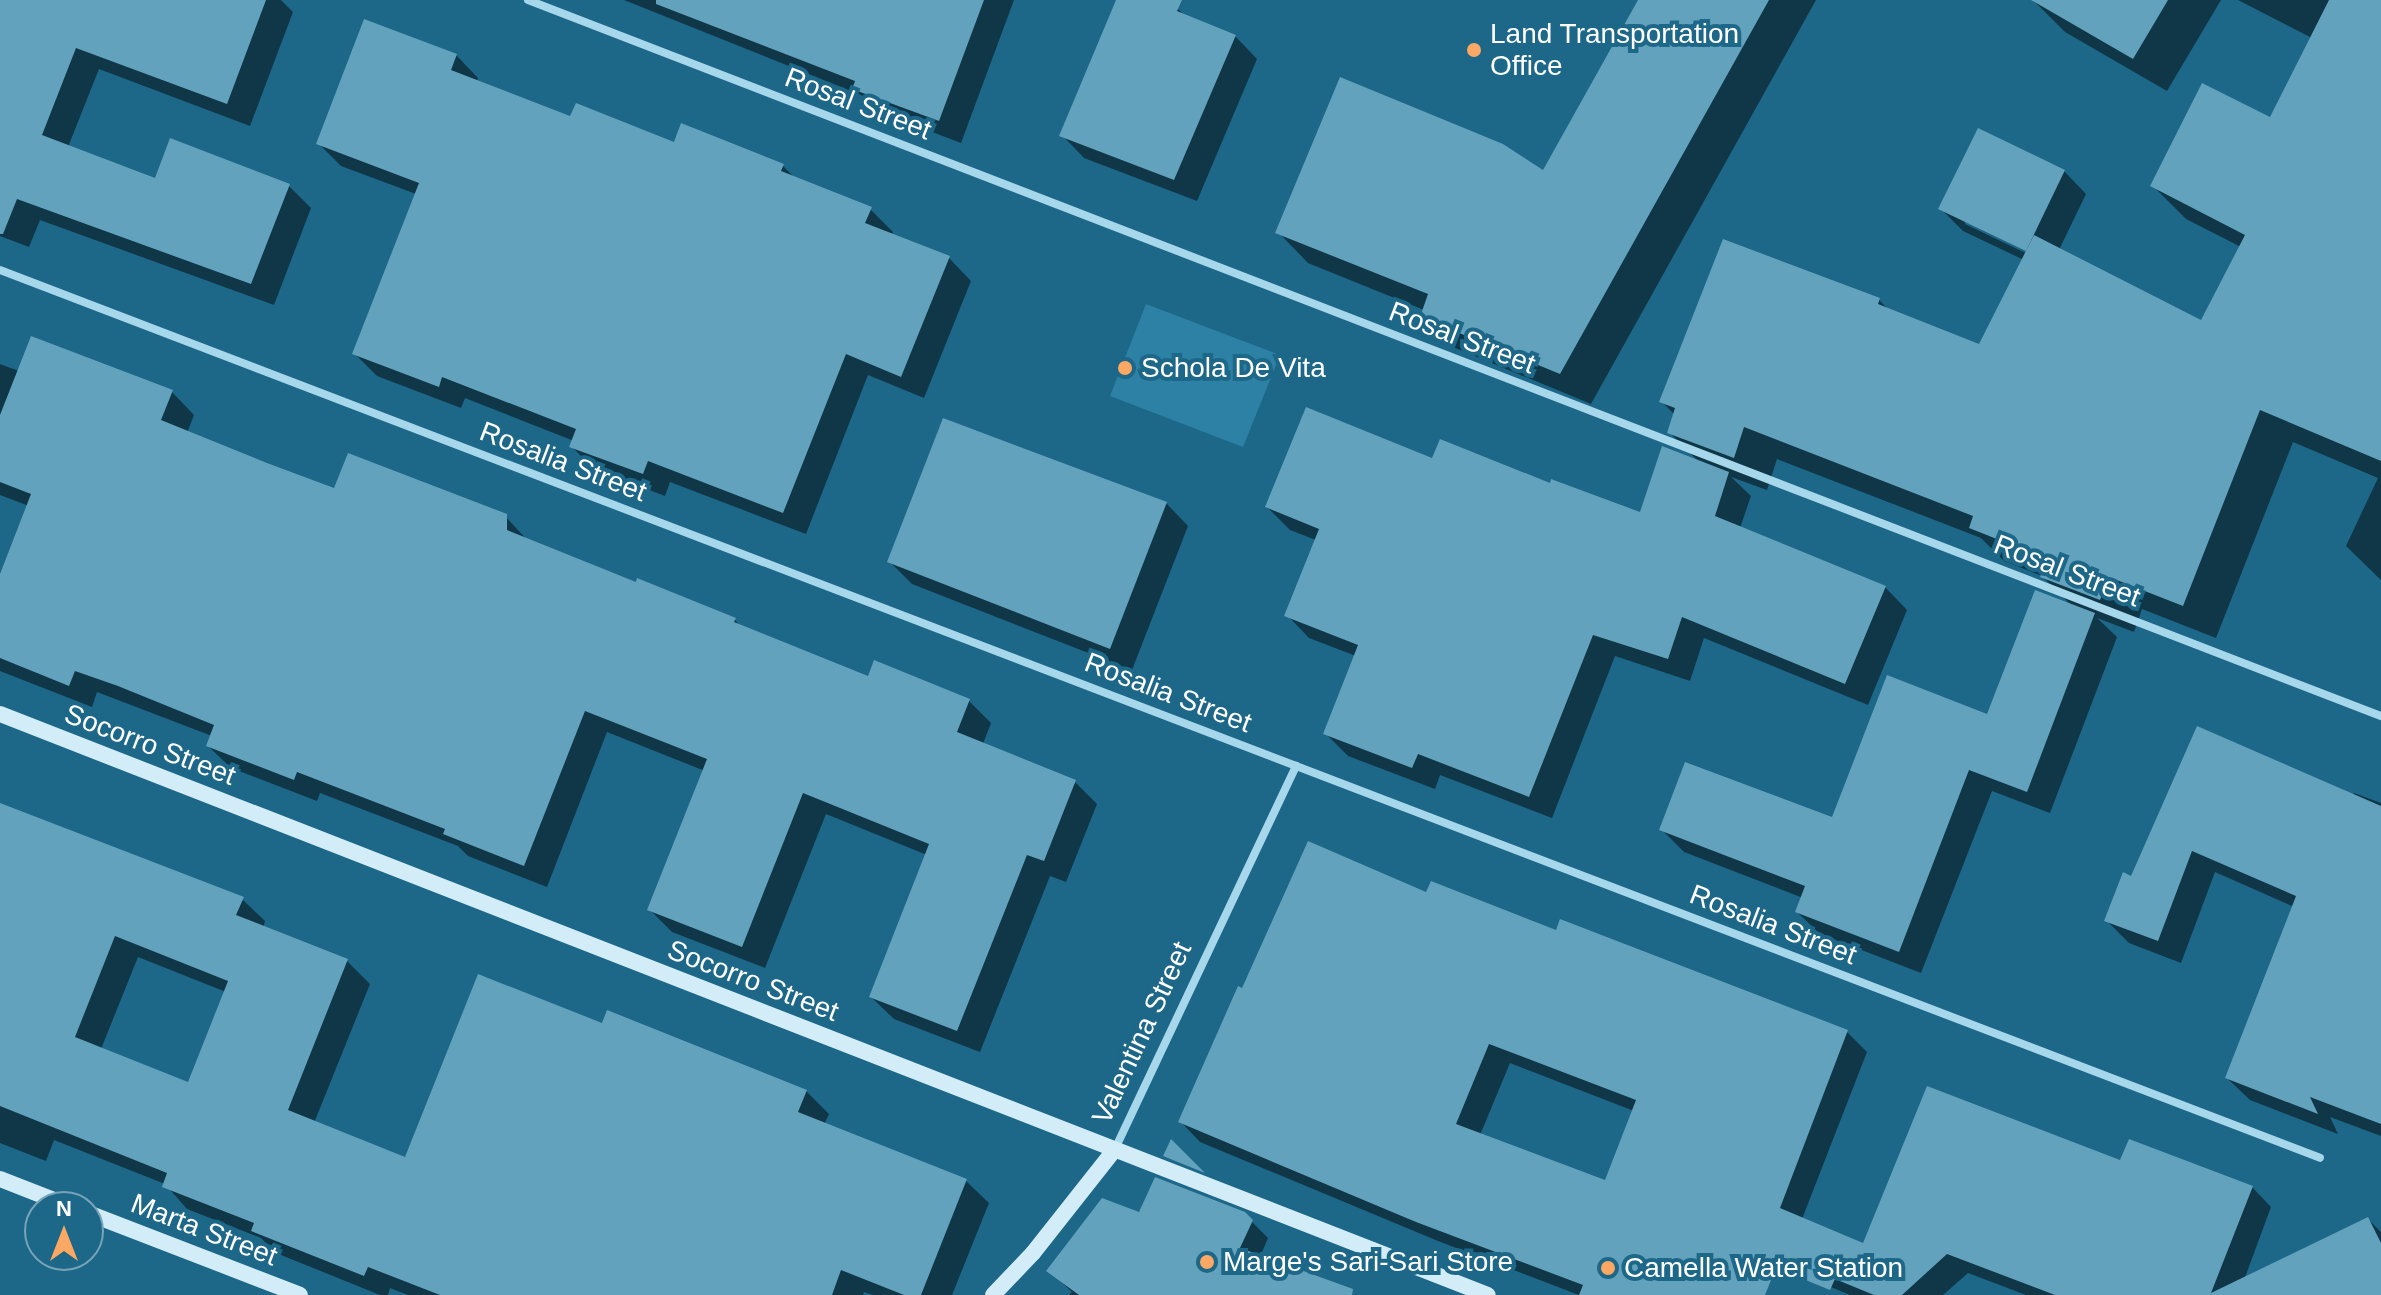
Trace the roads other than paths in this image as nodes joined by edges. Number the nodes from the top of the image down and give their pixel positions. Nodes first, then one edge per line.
1 (528, 0) edge
2 (0, 270) edge
3 (0, 714) edge
4 (2381, 716) edge
5 (1296, 766) junction
6 (1115, 1149) junction
7 (2320, 1158) dead end
8 (0, 1179) edge
9 (31, 1191) edge
10 (104, 1219) edge
11 (300, 1295) edge
12 (993, 1295) edge
13 (1488, 1295) edge

1 - 4 street, Rosal Street
2 - 5 street, Rosalia Street
3 - 6 street, Socorro Street
5 - 6 street, Valentina Street
5 - 7 street, Rosalia Street
6 - 12 street, Valentina Street
6 - 13 street, Socorro Street
8 - 9 street
10 - 11 street, Marta Street

